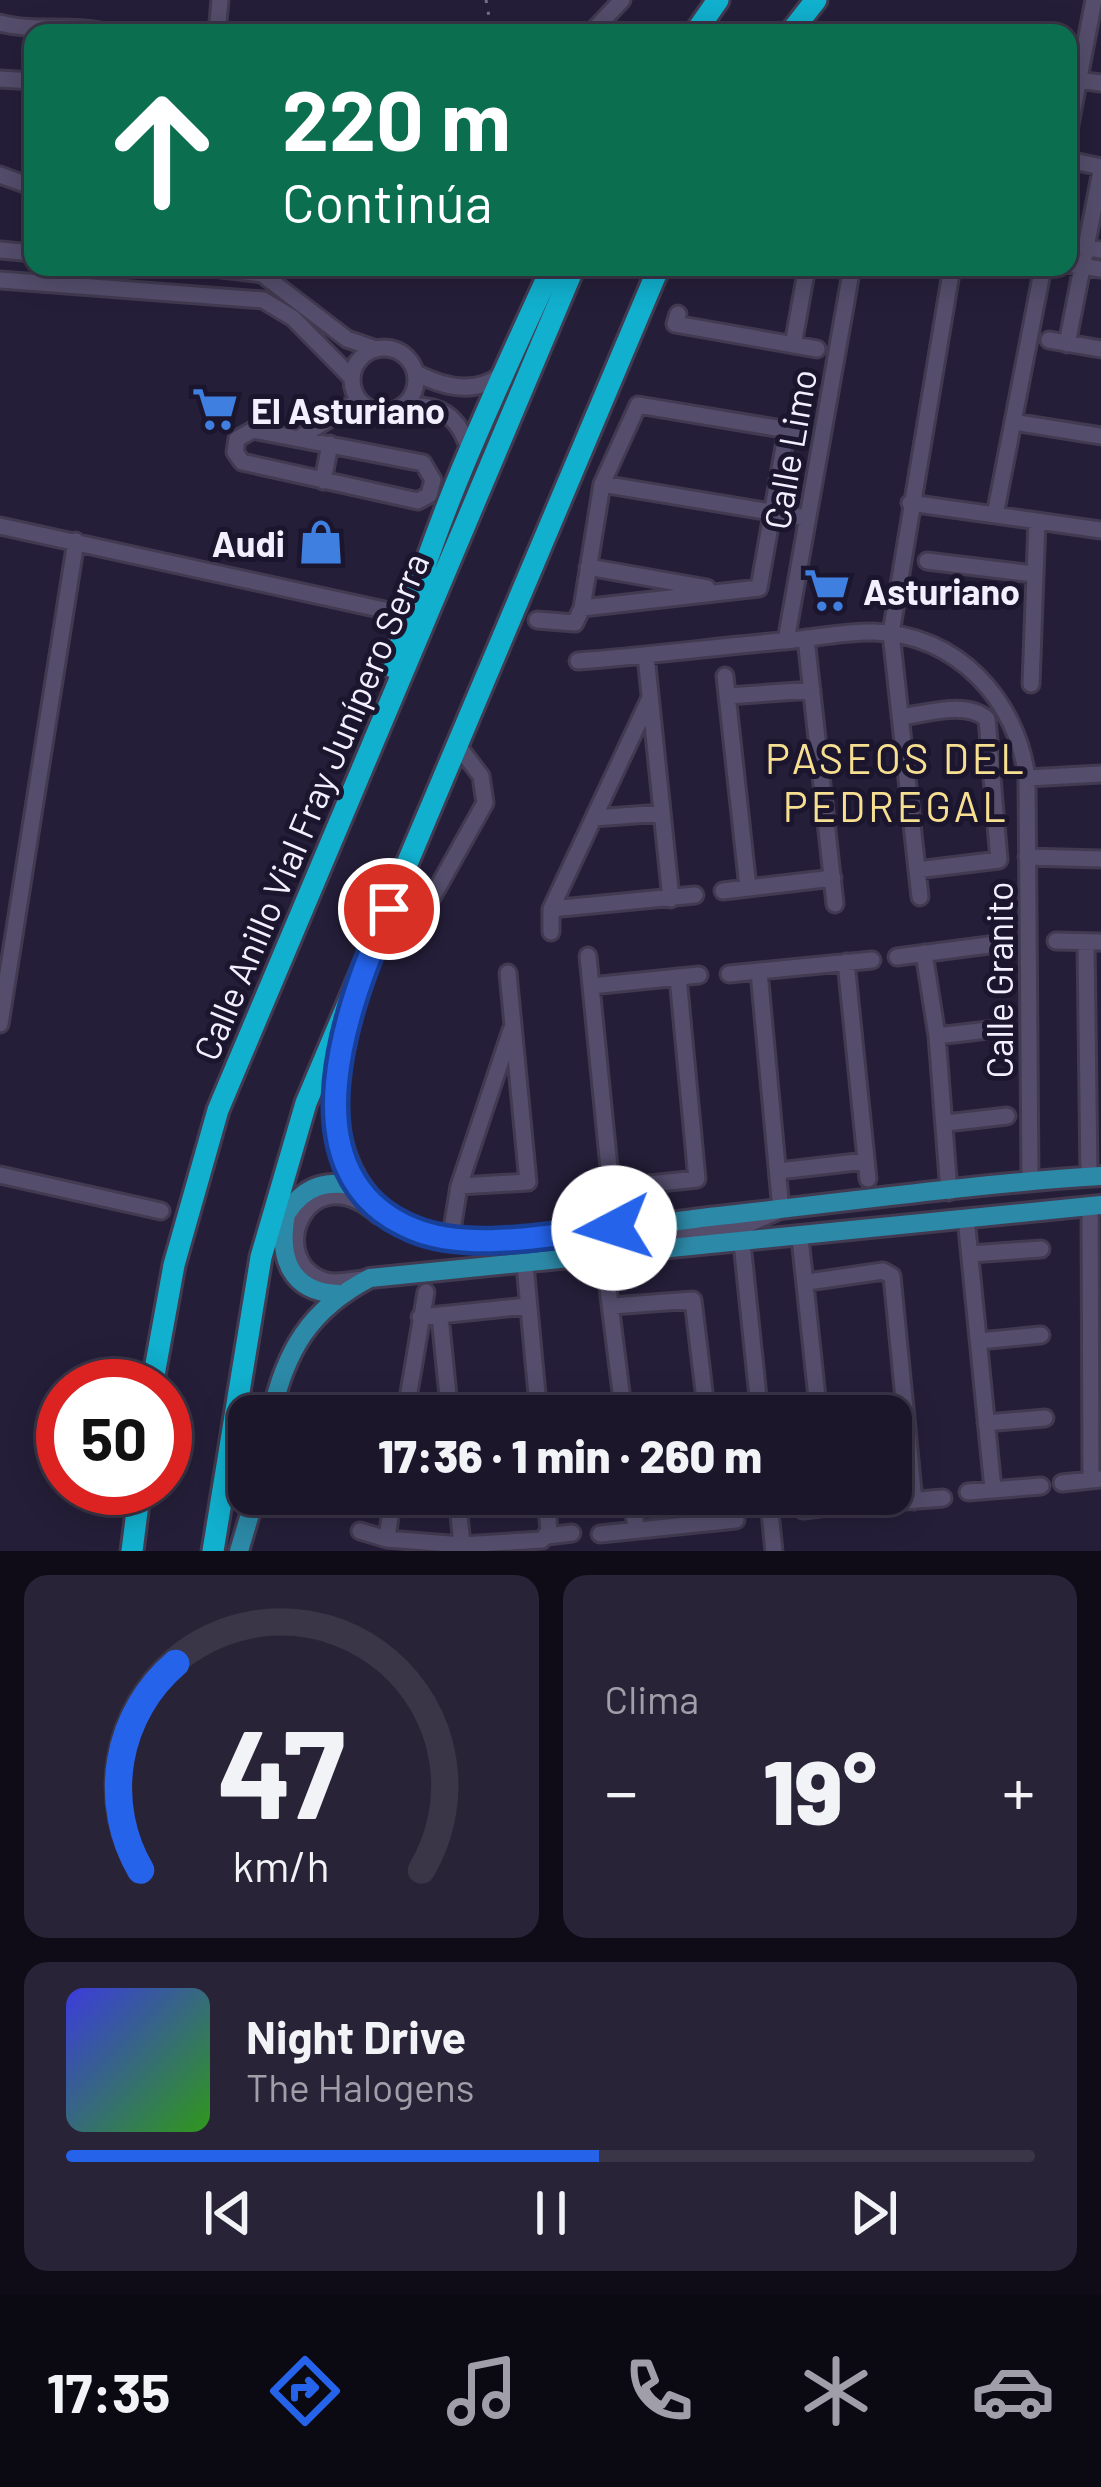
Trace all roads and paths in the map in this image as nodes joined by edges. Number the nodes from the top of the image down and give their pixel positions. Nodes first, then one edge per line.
1 (622, 0) edge
2 (816, 0) edge
3 (1094, 0) edge
4 (599, 24) edge
5 (797, 24) edge
6 (1078, 80) junction
7 (1101, 83) edge
8 (1077, 84) edge
9 (1078, 162) dead end
10 (1101, 169) edge
11 (1094, 249) edge
12 (265, 276) edge
13 (548, 276) edge
14 (570, 276) edge
15 (655, 276) edge
16 (805, 276) edge
17 (851, 276) edge
18 (950, 276) edge
19 (1040, 276) edge
20 (1074, 276) edge
21 (0, 280) edge
22 (678, 314) dead end
23 (1048, 340) dead end
24 (1067, 344) junction
25 (793, 345) junction
26 (376, 349) junction
27 (1101, 349) edge
28 (817, 350) dead end
29 (503, 373) junction
30 (416, 374) junction
31 (352, 377) junction
32 (359, 400) junction
33 (403, 406) junction
34 (1012, 422) junction
35 (1101, 436) edge
36 (299, 437) junction
37 (330, 444) junction
38 (470, 454) junction
39 (323, 481) junction
40 (602, 484) junction
41 (437, 494) junction
42 (910, 502) junction
43 (772, 513) junction
44 (995, 515) junction
45 (807, 518) junction
46 (1037, 521) junction
47 (0, 526) edge
48 (1101, 530) edge
49 (76, 541) junction
50 (927, 561) dead end
51 (589, 567) junction
52 (1034, 574) junction
53 (722, 591) junction
54 (582, 608) junction
55 (407, 615) junction
56 (537, 620) dead end
57 (891, 633) junction
58 (806, 638) junction
59 (786, 641) junction
60 (646, 656) junction
61 (578, 661) dead end
62 (725, 676) dead end
63 (1031, 684) dead end
64 (812, 690) junction
65 (728, 696) junction
66 (650, 698) junction
67 (900, 717) junction
68 (376, 736) junction
69 (459, 747) junction
70 (1101, 774) edge
71 (1027, 778) junction
72 (662, 813) junction
73 (594, 818) junction
74 (1028, 857) junction
75 (1101, 859) edge
76 (917, 870) junction
77 (833, 878) junction
78 (748, 887) junction
79 (723, 891) dead end
80 (694, 895) dead end
81 (920, 897) dead end
82 (671, 899) junction
83 (835, 904) dead end
84 (389, 909) junction
85 (551, 909) junction
86 (551, 932) dead end
87 (1056, 941) dead end
88 (1094, 942) edge
89 (1004, 943) dead end
90 (924, 953) junction
91 (588, 956) dead end
92 (897, 957) dead end
93 (872, 960) dead end
94 (846, 962) junction
95 (759, 972) junction
96 (508, 973) dead end
97 (729, 974) dead end
98 (699, 975) dead end
99 (678, 977) junction
100 (591, 986) junction
101 (353, 993) junction
102 (514, 1022) junction
103 (0, 1024) edge
104 (1094, 1025) edge
105 (1005, 1028) dead end
106 (937, 1036) junction
107 (1094, 1110) edge
108 (1007, 1116) dead end
109 (946, 1123) junction
110 (779, 1171) junction
111 (0, 1175) edge
112 (1095, 1176) edge
113 (1030, 1181) junction
114 (528, 1182) junction
115 (459, 1186) junction
116 (362, 1187) junction
117 (612, 1188) junction
118 (949, 1192) junction
119 (530, 1202) dead end
120 (1096, 1206) edge
121 (781, 1210) junction
122 (161, 1211) dead end
123 (966, 1218) junction
124 (614, 1228) junction
125 (414, 1230) junction
126 (576, 1232) junction
127 (451, 1236) junction
128 (800, 1238) junction
129 (742, 1243) junction
130 (1041, 1249) dead end
131 (971, 1254) junction
132 (594, 1257) junction
133 (524, 1264) junction
134 (370, 1278) junction
135 (808, 1282) junction
136 (425, 1292) dead end
137 (338, 1294) junction
138 (527, 1306) junction
139 (612, 1306) junction
140 (1096, 1311) edge
141 (440, 1316) junction
142 (420, 1317) junction
143 (1041, 1335) dead end
144 (979, 1340) junction
145 (157, 1359) edge
146 (276, 1395) edge
147 (408, 1395) edge
148 (448, 1395) edge
149 (536, 1395) edge
150 (622, 1395) edge
151 (704, 1395) edge
152 (758, 1395) edge
153 (817, 1395) edge
154 (1096, 1399) edge
155 (1046, 1418) dead end
156 (986, 1423) junction
157 (1096, 1479) edge
158 (1062, 1483) dead end
159 (1041, 1486) dead end
160 (993, 1489) junction
161 (968, 1492) dead end
162 (943, 1498) dead end
163 (914, 1501) joint
164 (137, 1515) edge
165 (250, 1515) edge
166 (391, 1515) edge
167 (460, 1515) edge
168 (546, 1515) edge
169 (634, 1515) edge
170 (725, 1515) edge
171 (770, 1515) edge
172 (636, 1530) junction
173 (360, 1532) dead end
174 (572, 1533) dead end
175 (600, 1534) dead end
176 (547, 1536) junction
177 (387, 1539) junction
178 (462, 1544) junction
179 (132, 1551) edge
180 (213, 1551) edge
181 (239, 1551) edge
182 (774, 1551) edge

1 - 4 street
2 - 5 highway
3 - 6 street
6 - 7 street
6 - 8 street
9 - 10 street
10 - 11 street
12 - 26 street
13 - 29 highway
14 - 68 highway, Calle Anillo Vial Fray Junípero Serra
15 - 69 highway
16 - 25 street
17 - 45 street, Calle Limo
18 - 42 street
19 - 34 street
20 - 24 street
21 - 31 street
22 - 25 street
23 - 24 street
24 - 27 street
25 - 28 street
26 - 30 street
26 - 31 street
29 - 30 street
29 - 38 highway
30 - 33 street
31 - 32 street
32 - 33 street
32 - 36 street
33 - 38 street
34 - 35 street
34 - 44 street
36 - 37 street
36 - 39 street
37 - 39 street
37 - 41 street
38 - 41 highway
39 - 41 street
40 - 43 street
40 - 43 street
40 - 51 street
41 - 55 highway
42 - 44 street
42 - 57 street
43 - 45 street
43 - 53 street
44 - 46 street
45 - 59 street, Calle Limo
46 - 48 street
46 - 52 street
47 - 49 street
49 - 55 street
49 - 103 street
50 - 52 street
51 - 53 street
51 - 54 street
52 - 63 street
53 - 54 street
54 - 56 street
55 - 68 highway
57 - 58 street, Calle Granito
57 - 67 street
57 - 71 street, Calle Granito
58 - 59 street, Calle Granito
58 - 64 street
59 - 60 street, Calle Granito
60 - 61 street, Calle Granito
60 - 66 street
62 - 65 street
64 - 65 street
64 - 77 street
65 - 78 street
66 - 72 street
66 - 73 street
67 - 76 street
67 - 76 street
68 - 145 highway, Calle Anillo Vial Fray Junípero Serra
69 - 84 highway
69 - 84 street
70 - 71 street
71 - 74 street, Calle Granito
72 - 73 street
72 - 82 street
73 - 85 street
74 - 75 street
74 - 113 street, Calle Granito
76 - 81 street
77 - 78 street
77 - 83 street
78 - 79 street
80 - 82 street
82 - 85 street
84 - 101 highway
85 - 86 street
87 - 88 street
88 - 104 street
89 - 90 street
90 - 92 street
90 - 106 street
91 - 100 street
93 - 94 street
94 - 95 street
94 - 110 street
95 - 97 street
95 - 110 street
96 - 102 street
98 - 99 street
99 - 100 street
99 - 117 street
100 - 117 street
101 - 116 main road
101 - 180 highway
102 - 114 street
102 - 115 street
104 - 107 street
105 - 106 street
106 - 109 street
107 - 112 street
108 - 109 street
109 - 118 street
110 - 121 street
111 - 122 street
112 - 113 main road
113 - 118 main road
114 - 115 street
114 - 119 street
115 - 127 street
116 - 125 main road
116 - 137 main road
117 - 124 street
118 - 121 main road
120 - 123 main road
120 - 140 street
121 - 124 main road
121 - 126 street
123 - 128 main road
123 - 131 street
124 - 126 main road
125 - 127 main road
125 - 134 street
126 - 127 main road
128 - 129 main road
128 - 132 street
128 - 135 street
129 - 132 main road
129 - 152 street
130 - 131 street
131 - 144 street
132 - 133 main road
132 - 139 street
133 - 134 main road
133 - 138 street
134 - 137 main road
135 - 153 street
135 - 163 street
136 - 142 street
137 - 146 main road
138 - 141 street
138 - 149 street
139 - 150 street
139 - 151 street
140 - 154 street
141 - 142 street
141 - 148 street
142 - 147 street
143 - 144 street
144 - 156 street
154 - 157 street
155 - 156 street
156 - 160 street
157 - 158 street
159 - 160 street
160 - 161 street
162 - 163 street
164 - 179 highway
165 - 181 main road
166 - 177 street
167 - 178 street
168 - 176 street
169 - 172 street
170 - 172 street
171 - 182 street
172 - 175 street
173 - 177 street
174 - 176 street
176 - 178 street
177 - 178 street

